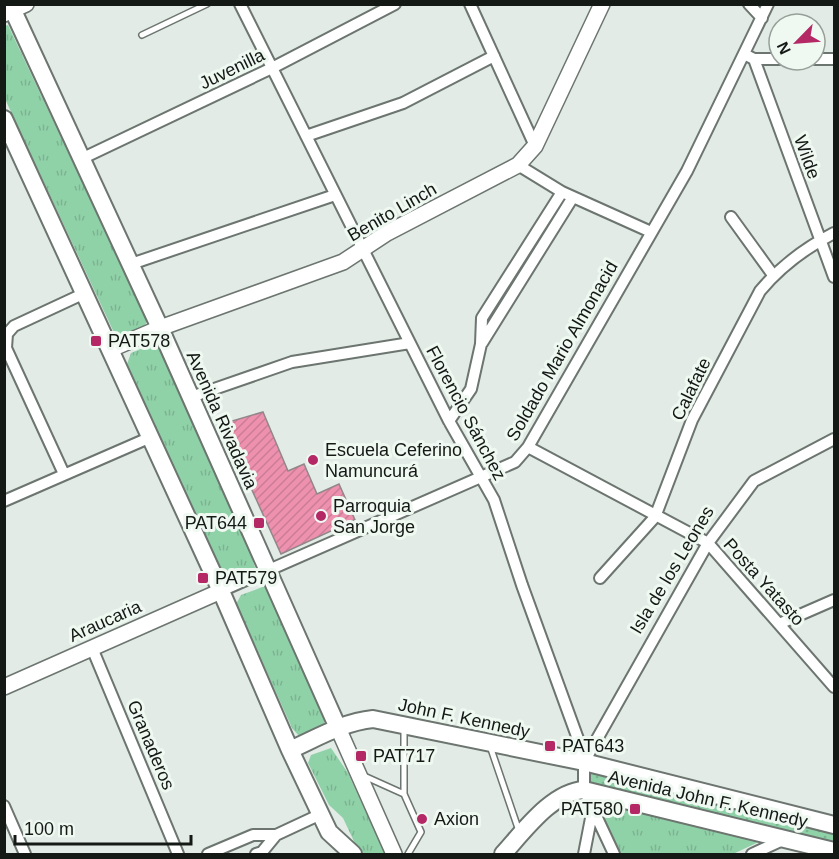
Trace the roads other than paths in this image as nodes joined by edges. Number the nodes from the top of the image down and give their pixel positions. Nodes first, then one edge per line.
1 (207, 4) edge
2 (240, 4) edge
3 (395, 4) edge
4 (470, 4) edge
5 (603, 4) edge
6 (749, 4) edge
7 (768, 4) edge
8 (14, 8) edge
9 (762, 18) junction
10 (142, 35) dead end
11 (744, 54) junction
12 (494, 57) junction
13 (754, 59) junction
14 (767, 59) edge
15 (272, 68) junction
16 (5, 121) edge
17 (306, 136) junction
18 (535, 146) junction
19 (81, 159) junction
20 (518, 165) junction
21 (562, 192) junction
22 (335, 195) junction
23 (573, 197) junction
24 (730, 217) dead end
25 (651, 232) junction
26 (834, 233) edge
27 (820, 241) junction
28 (363, 250) junction
29 (131, 264) junction
30 (773, 275) junction
31 (834, 277) edge
32 (85, 293) junction
33 (160, 328) junction
34 (410, 343) junction
35 (482, 344) junction
36 (111, 349) junction
37 (190, 397) junction
38 (449, 421) junction
39 (151, 437) junction
40 (834, 439) edge
41 (528, 447) junction
42 (64, 474) junction
43 (482, 477) junction
44 (4, 501) edge
45 (656, 517) junction
46 (708, 543) junction
47 (268, 570) junction
48 (600, 578) dead end
49 (222, 591) junction
50 (834, 600) edge
51 (779, 624) junction
52 (92, 648) junction
53 (4, 687) edge
54 (834, 687) edge
55 (404, 726) junction
56 (338, 728) junction
57 (489, 743) junction
58 (290, 750) junction
59 (584, 762) junction
60 (358, 774) junction
61 (578, 790) junction
62 (405, 794) junction
63 (4, 806) edge
64 (593, 808) junction
65 (321, 814) junction
66 (834, 825) edge
67 (329, 832) junction
68 (276, 835) junction
69 (520, 836) junction
70 (788, 837) junction
71 (834, 851) edge
72 (25, 855) edge
73 (178, 855) edge
74 (208, 855) edge
75 (256, 855) edge
76 (339, 855) edge
77 (353, 855) edge
78 (394, 855) edge
79 (408, 855) edge
80 (503, 855) edge
81 (584, 855) edge
82 (614, 855) edge
83 (752, 855) edge

1 - 10 lane
2 - 15 street, Florencio Sánchez
3 - 15 street, Juvenilla
4 - 12 street
5 - 18 street, Benito Linch
6 - 9 street
7 - 9 street, Soldado Mario Almonacid
8 - 19 main road, Avenida Rivadavia
9 - 11 street, Soldado Mario Almonacid
11 - 13 street
11 - 25 street, Soldado Mario Almonacid
12 - 17 street
12 - 18 street
13 - 14 street
13 - 27 street, Wilde
15 - 17 street, Florencio Sánchez
15 - 19 street, Juvenilla
16 - 32 main road
17 - 22 street, Florencio Sánchez
18 - 20 street, Benito Linch
19 - 29 main road, Avenida Rivadavia
20 - 21 street
20 - 28 street, Benito Linch
21 - 23 street
21 - 35 street
22 - 28 street, Florencio Sánchez
22 - 29 street
23 - 25 street
23 - 35 street
24 - 30 street
25 - 41 street, Soldado Mario Almonacid
26 - 27 street, Calafate
27 - 30 street, Calafate
27 - 31 street, Wilde
28 - 33 street, Benito Linch
28 - 34 street, Florencio Sánchez
29 - 33 main road, Avenida Rivadavia
30 - 45 street, Calafate
32 - 36 main road
32 - 42 street
33 - 36 street, Benito Linch
33 - 37 main road, Avenida Rivadavia
34 - 37 street
34 - 38 street, Florencio Sánchez
35 - 38 street
36 - 39 main road
37 - 47 main road, Avenida Rivadavia
38 - 43 street, Florencio Sánchez
39 - 42 street
39 - 49 main road
40 - 46 street, Isla de los Leones
41 - 43 street, Soldado Mario Almonacid
41 - 45 street, Posta Yatasto
42 - 44 street
43 - 47 street, Soldado Mario Almonacid
43 - 59 street, Florencio Sánchez
45 - 46 street, Posta Yatasto
45 - 48 street, Calafate
46 - 51 street, Posta Yatasto
46 - 59 street, Isla de los Leones
47 - 49 street, Soldado Mario Almonacid
47 - 56 main road, Avenida Rivadavia
49 - 52 street, Araucaria
49 - 58 main road
50 - 51 street
51 - 54 street, Posta Yatasto
52 - 53 street, Araucaria
52 - 73 street, Granaderos
55 - 56 main road, John F. Kennedy
55 - 57 main road, John F. Kennedy
55 - 62 lane
56 - 58 main road
56 - 60 street, Avenida Rivadavia
57 - 59 main road, John F. Kennedy
57 - 69 lane
58 - 65 main road
59 - 61 street, Florencio Sánchez
59 - 66 main road, Avenida John F. Kennedy
60 - 62 lane
60 - 78 street, Avenida Rivadavia
61 - 64 street, Florencio Sánchez
61 - 69 main road
61 - 70 main road, Avenida John F. Kennedy
62 - 79 lane
63 - 72 street
64 - 81 street
64 - 82 street, Florencio Sánchez
65 - 67 main road
65 - 68 street
67 - 76 street
67 - 77 main road
68 - 74 street
68 - 75 street
69 - 80 main road
70 - 71 main road, Avenida John F. Kennedy
70 - 83 street

